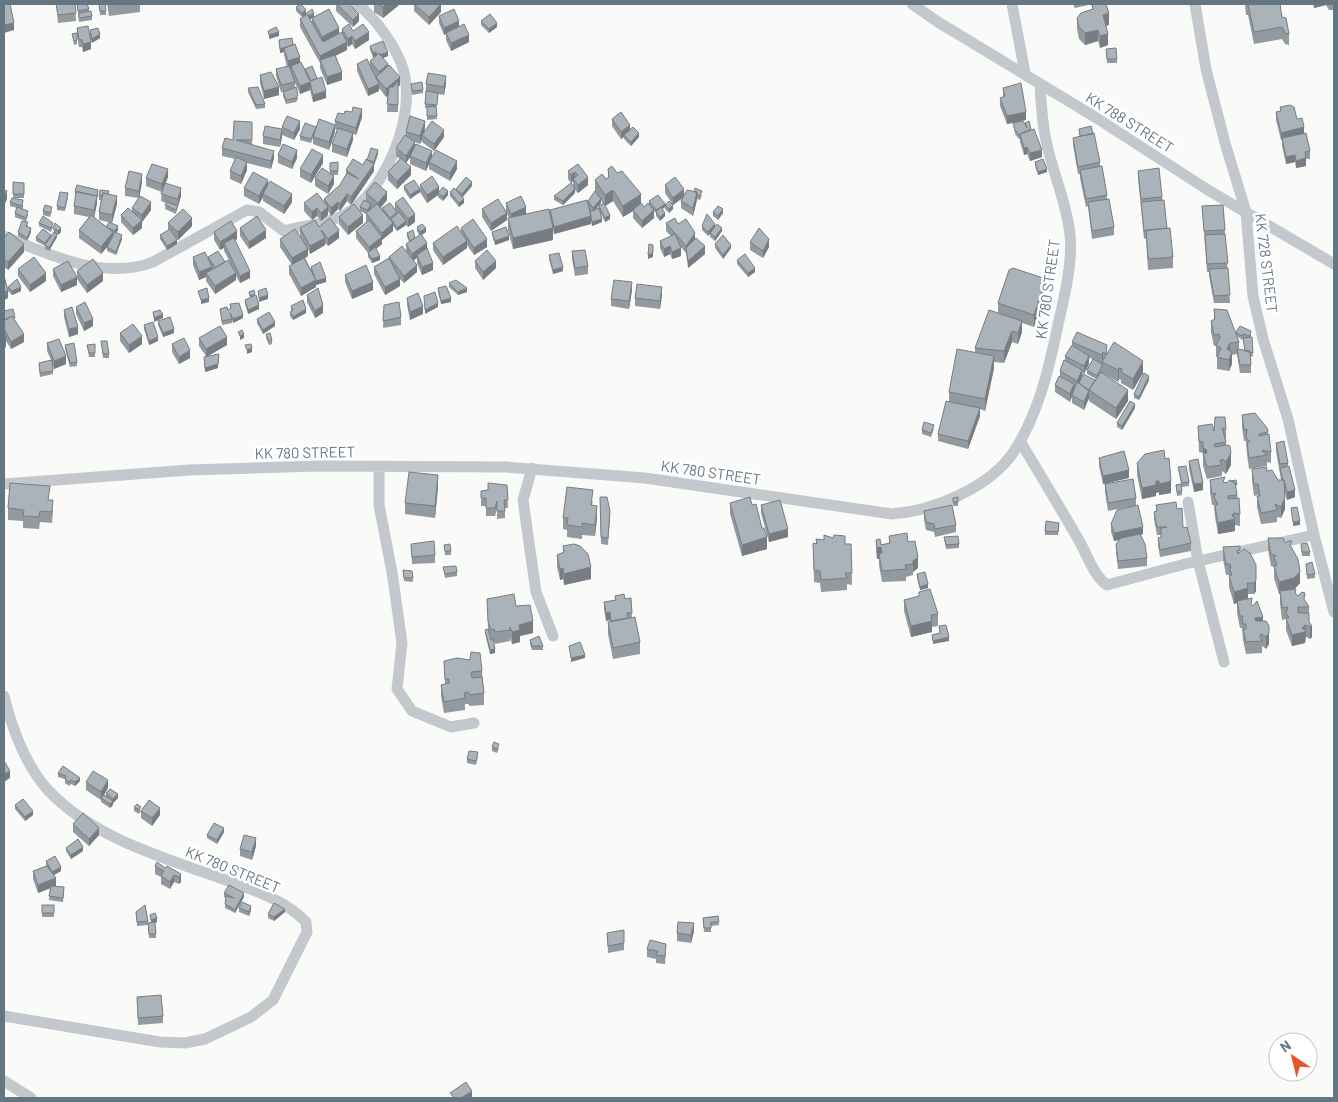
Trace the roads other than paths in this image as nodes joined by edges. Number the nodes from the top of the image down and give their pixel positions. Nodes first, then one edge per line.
1 (357, 4) edge
2 (912, 4) edge
3 (1012, 4) edge
4 (1196, 4) edge
5 (1025, 74) junction
6 (1040, 84) junction
7 (1246, 212) junction
8 (4, 236) edge
9 (1334, 264) edge
10 (1020, 441) junction
11 (379, 467) junction
12 (532, 468) junction
13 (4, 484) edge
14 (1188, 502) dead end
15 (1314, 535) junction
16 (1198, 561) junction
17 (1334, 612) edge
18 (553, 636) dead end
19 (1224, 662) dead end
20 (4, 696) edge
21 (474, 723) dead end
22 (4, 1016) edge
23 (4, 1082) edge
24 (31, 1098) edge

1 - 8 street
2 - 5 street, KK 788 STREET
3 - 5 street
4 - 7 street, KK 728 STREET
5 - 6 street, KK 788 STREET
6 - 7 street, KK 788 STREET
6 - 10 street, KK 780 STREET
7 - 9 street, KK 788 STREET
7 - 15 street, KK 728 STREET
10 - 12 street, KK 780 STREET
10 - 16 street
11 - 12 street, KK 780 STREET
11 - 13 street, KK 780 STREET
11 - 21 street
12 - 18 street
14 - 16 street
15 - 16 street
15 - 17 street, KK 728 STREET
16 - 19 street
20 - 22 street, KK 780 STREET
23 - 24 street

